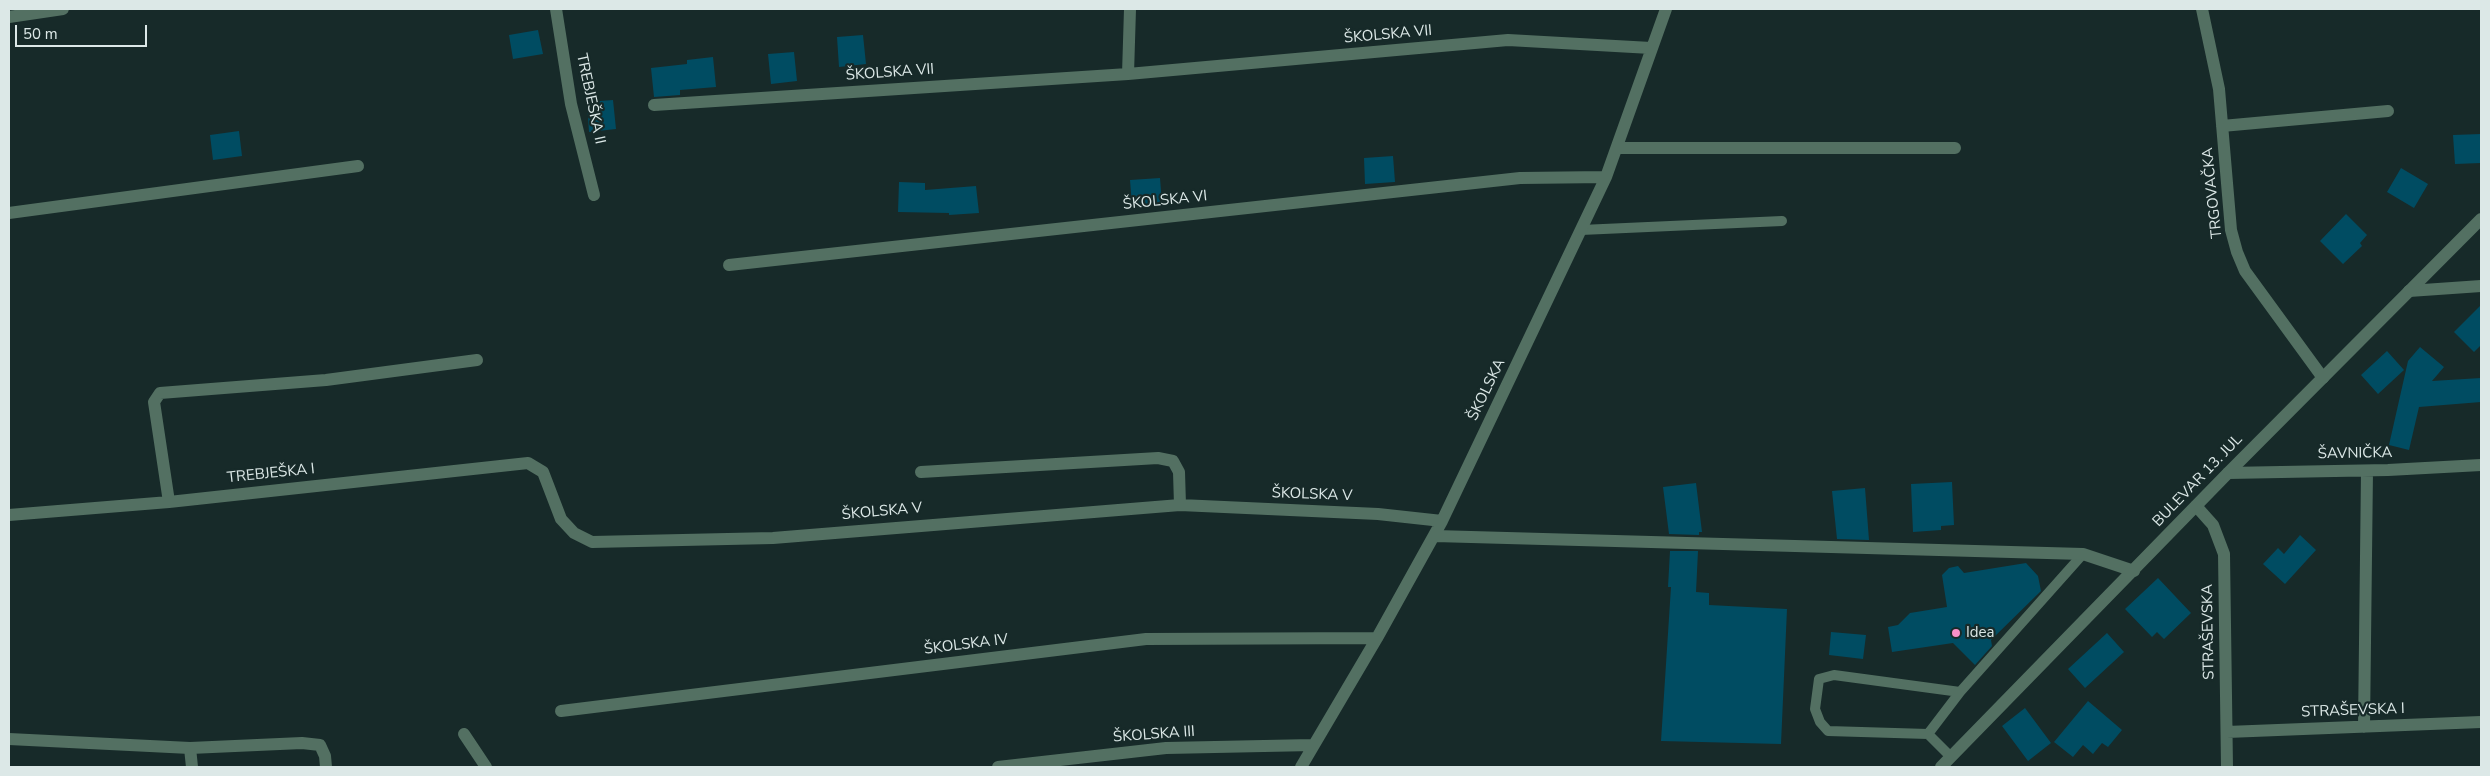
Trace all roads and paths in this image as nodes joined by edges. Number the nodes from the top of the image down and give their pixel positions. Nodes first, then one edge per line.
1 (63, 9) edge
2 (556, 9) edge
3 (1130, 9) edge
4 (1666, 9) edge
5 (2202, 9) edge
6 (9, 17) edge
7 (1650, 48) junction
8 (1128, 74) junction
9 (654, 105) dead end
10 (2388, 111) dead end
11 (2222, 126) junction
12 (1617, 148) junction
13 (1955, 148) dead end
14 (358, 166) dead end
15 (1606, 177) junction
16 (594, 195) dead end
17 (9, 213) edge
18 (2481, 219) edge
19 (1782, 221) dead end
20 (1581, 230) junction
21 (729, 266) dead end
22 (2481, 286) edge
23 (2409, 291) junction
24 (477, 360) dead end
25 (2323, 378) junction
26 (2481, 465) edge
27 (2367, 471) junction
28 (921, 472) dead end
29 (2228, 472) junction
30 (168, 502) junction
31 (1180, 505) junction
32 (2196, 506) junction
33 (9, 515) edge
34 (1442, 521) junction
35 (1435, 536) junction
36 (587, 540) joint
37 (2083, 554) junction
38 (2134, 571) junction
39 (1378, 638) junction
40 (1960, 692) junction
41 (561, 711) dead end
42 (2481, 722) edge
43 (2364, 727) junction
44 (2227, 732) junction
45 (464, 734) dead end
46 (1928, 734) junction
47 (9, 739) edge
48 (1313, 746) junction
49 (190, 748) junction
50 (1951, 757) junction
51 (192, 767) edge
52 (326, 767) edge
53 (486, 767) edge
54 (998, 767) edge
55 (1301, 767) edge
56 (1941, 767) edge
57 (2227, 767) edge

1 - 6 street
2 - 16 street, TREBJEŠKA II
3 - 8 street
4 - 7 street, ŠKOLSKA
5 - 11 street, TRGOVAČKA
7 - 8 street, ŠKOLSKA VII
7 - 12 street, ŠKOLSKA
8 - 9 street, ŠKOLSKA VII
10 - 11 street
11 - 25 street, TRGOVAČKA
12 - 13 street
12 - 15 street, ŠKOLSKA
14 - 17 street
15 - 20 street, ŠKOLSKA
15 - 21 street, ŠKOLSKA VI
18 - 23 street, BULEVAR 13. JUL
19 - 20 lane
20 - 34 street, ŠKOLSKA
22 - 23 street
23 - 25 street, BULEVAR 13. JUL
24 - 30 street
25 - 29 street, BULEVAR 13. JUL
26 - 27 street, ŠAVNIČKA
27 - 29 street, ŠAVNIČKA
27 - 43 street
28 - 31 street
29 - 32 street, BULEVAR 13. JUL
30 - 33 street, TREBJEŠKA I
30 - 36 street, TREBJEŠKA I
31 - 34 street, ŠKOLSKA V
31 - 36 street, ŠKOLSKA V
32 - 38 street, BULEVAR 13. JUL
32 - 44 street, STRAŠEVSKA
34 - 35 street, ŠKOLSKA
35 - 37 street
35 - 39 street, ŠKOLSKA
37 - 38 street
37 - 40 lane
38 - 50 street, BULEVAR 13. JUL
39 - 41 street, ŠKOLSKA IV
39 - 48 street, ŠKOLSKA
40 - 46 lane
40 - 46 lane
42 - 43 street, STRAŠEVSKA I
43 - 44 street, STRAŠEVSKA I
44 - 57 street, STRAŠEVSKA
45 - 53 street
46 - 50 lane
47 - 49 street
48 - 54 street, ŠKOLSKA III
48 - 55 street, ŠKOLSKA
49 - 51 street
49 - 52 street
50 - 56 street, BULEVAR 13. JUL

